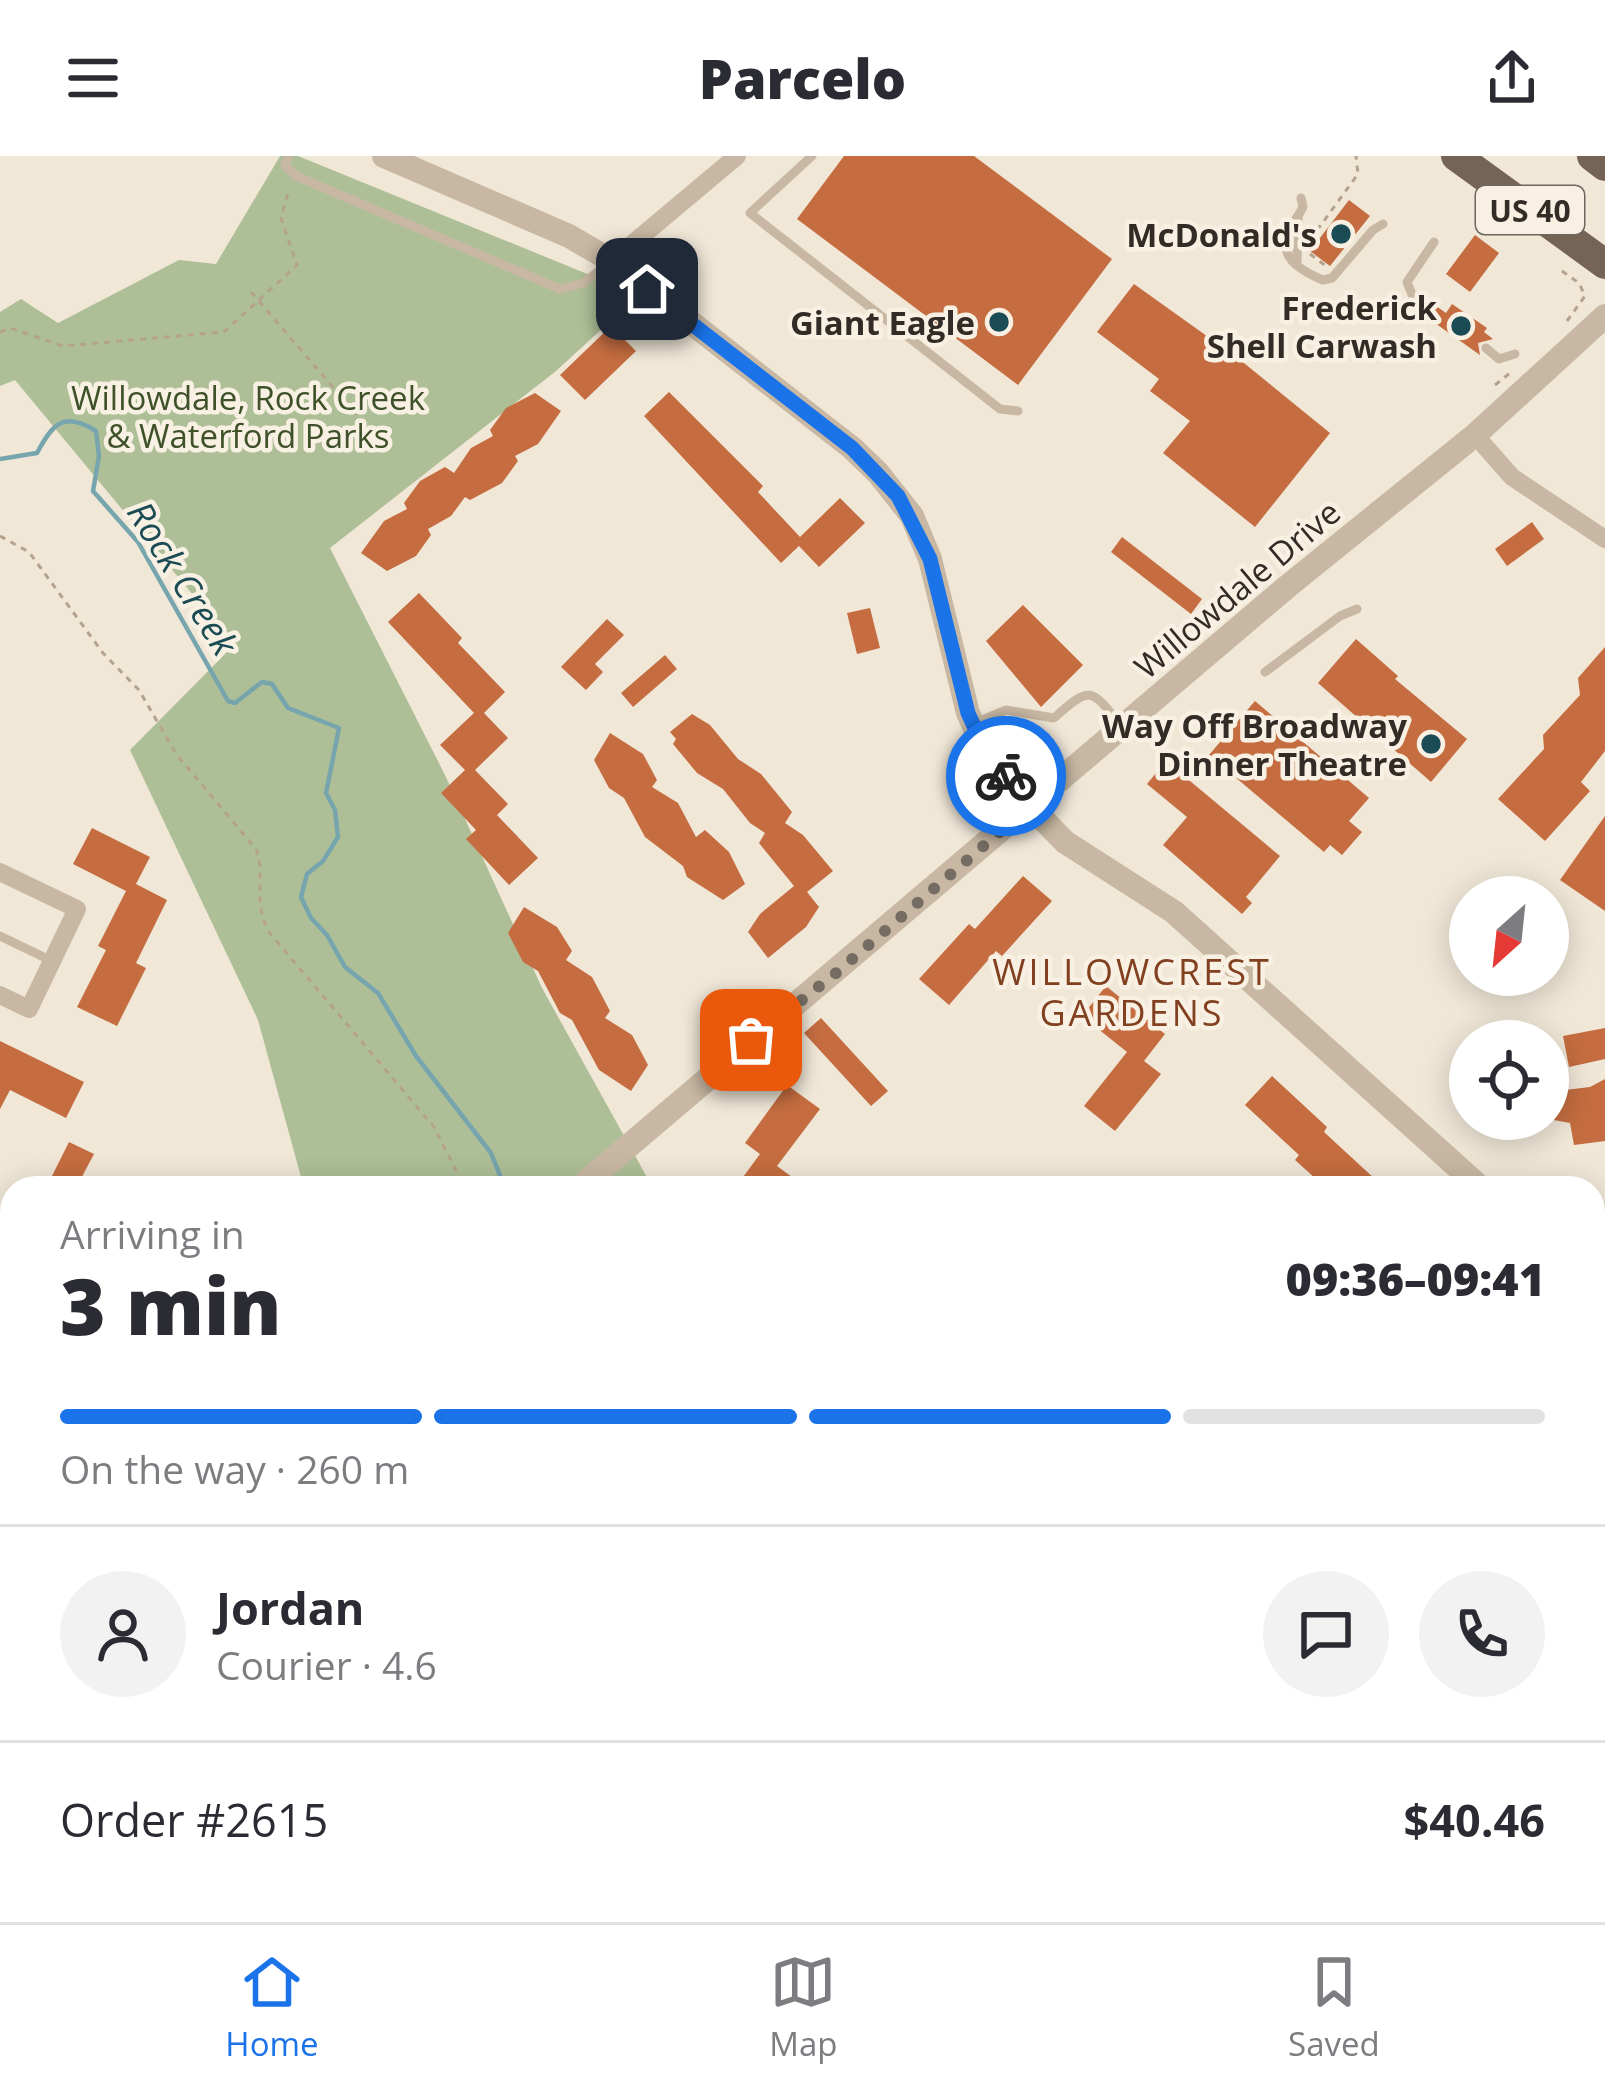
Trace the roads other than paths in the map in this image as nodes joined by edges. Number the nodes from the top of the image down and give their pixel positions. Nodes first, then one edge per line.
1 (288, 156) edge
2 (384, 156) edge
3 (737, 156) edge
4 (812, 156) edge
5 (1456, 156) edge
6 (1592, 156) edge
7 (1605, 166) edge
8 (1301, 199) dead end
9 (1383, 224) dead end
10 (1434, 242) dead end
11 (612, 261) junction
12 (1605, 264) edge
13 (1423, 304) dead end
14 (1605, 316) edge
15 (1486, 348) dead end
16 (1515, 354) dead end
17 (1018, 411) dead end
18 (1474, 435) junction
19 (1605, 539) edge
20 (1357, 609) dead end
21 (1265, 672) dead end
22 (973, 724) junction
23 (1124, 729) junction
24 (1030, 806) junction
25 (0, 872) edge
26 (0, 935) edge
27 (52, 961) junction
28 (0, 995) edge
29 (593, 1176) edge
30 (1468, 1176) edge

1 - 11 lane
2 - 11 street
3 - 11 street
4 - 17 lane
5 - 12 main road, US 40
6 - 7 main road, US 40
8 - 9 lane
10 - 13 lane
11 - 22 street
14 - 18 street, Willowdale Drive
15 - 16 lane
18 - 19 street
18 - 23 street, Willowdale Drive
20 - 21 lane
22 - 23 lane
22 - 24 street
23 - 24 street, Willowdale Drive
24 - 29 street, Willowdale Drive
24 - 30 street
25 - 27 street
26 - 27 lane
27 - 28 street

